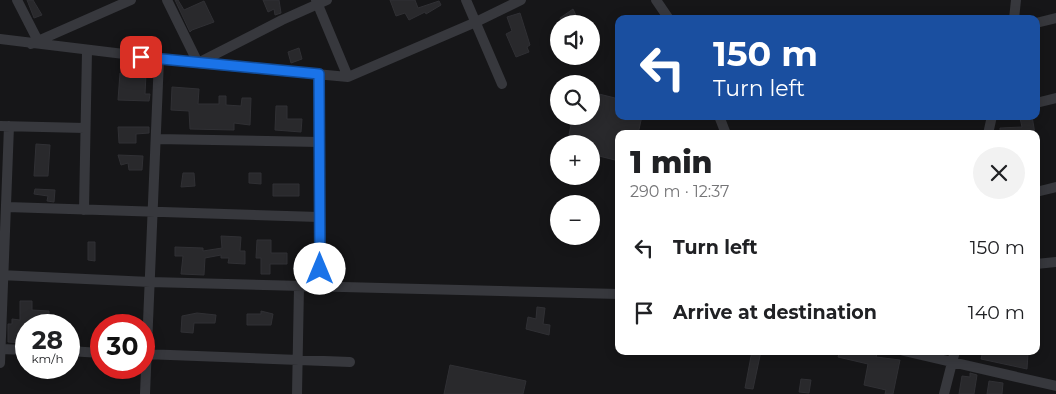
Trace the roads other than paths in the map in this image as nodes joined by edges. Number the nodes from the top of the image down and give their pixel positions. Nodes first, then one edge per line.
1 (17, 0) edge
2 (131, 0) edge
3 (167, 0) edge
4 (466, 0) edge
5 (521, 0) edge
6 (656, 0) edge
7 (1016, 0) edge
8 (320, 1) edge
9 (667, 15) edge
10 (1014, 15) edge
11 (1056, 18) edge
12 (476, 22) junction
13 (1040, 22) edge
14 (0, 39) edge
15 (35, 43) junction
16 (87, 51) junction
17 (160, 59) junction
18 (198, 63) junction
19 (319, 74) junction
20 (348, 77) junction
21 (502, 84) dead end
22 (1056, 98) edge
23 (1040, 102) edge
24 (5, 126) edge
25 (85, 128) junction
26 (156, 139) junction
27 (319, 142) junction
28 (1056, 187) edge
29 (1040, 191) edge
30 (7, 207) junction
31 (84, 210) junction
32 (153, 212) junction
33 (320, 217) junction
34 (1056, 262) edge
35 (1040, 264) edge
36 (2, 275) edge
37 (150, 282) junction
38 (299, 286) junction
39 (320, 286) junction
40 (615, 294) edge
41 (148, 314) edge
42 (1, 349) edge
43 (15, 350) edge
44 (155, 354) edge
45 (921, 355) edge
46 (954, 355) edge
47 (300, 360) junction
48 (350, 362) dead end
49 (952, 362) junction
50 (0, 363) edge
51 (145, 379) edge
52 (1056, 386) edge
53 (145, 394) edge
54 (297, 394) edge
55 (944, 394) edge

1 - 15 street
2 - 15 street
3 - 18 street
4 - 12 street
5 - 12 street
6 - 9 street
7 - 10 street
8 - 18 street
8 - 20 street
11 - 13 street
12 - 20 street
12 - 21 street
14 - 15 street
15 - 16 street
16 - 17 street
16 - 25 street
17 - 18 street
17 - 26 street
18 - 19 street
19 - 20 street
19 - 27 street
22 - 23 street
24 - 25 street
24 - 30 street
25 - 31 street
26 - 27 street
26 - 32 street
27 - 33 street
28 - 29 street
30 - 31 street
30 - 36 street
31 - 32 street
32 - 33 street
32 - 37 street
33 - 39 street
34 - 35 street
36 - 37 street
36 - 42 street
37 - 38 street
37 - 41 street
38 - 39 street
38 - 47 street
39 - 40 street
42 - 43 street
42 - 50 street
44 - 47 street
45 - 49 street
46 - 49 street
47 - 48 street
47 - 54 street
49 - 52 street
49 - 55 street
51 - 53 street

